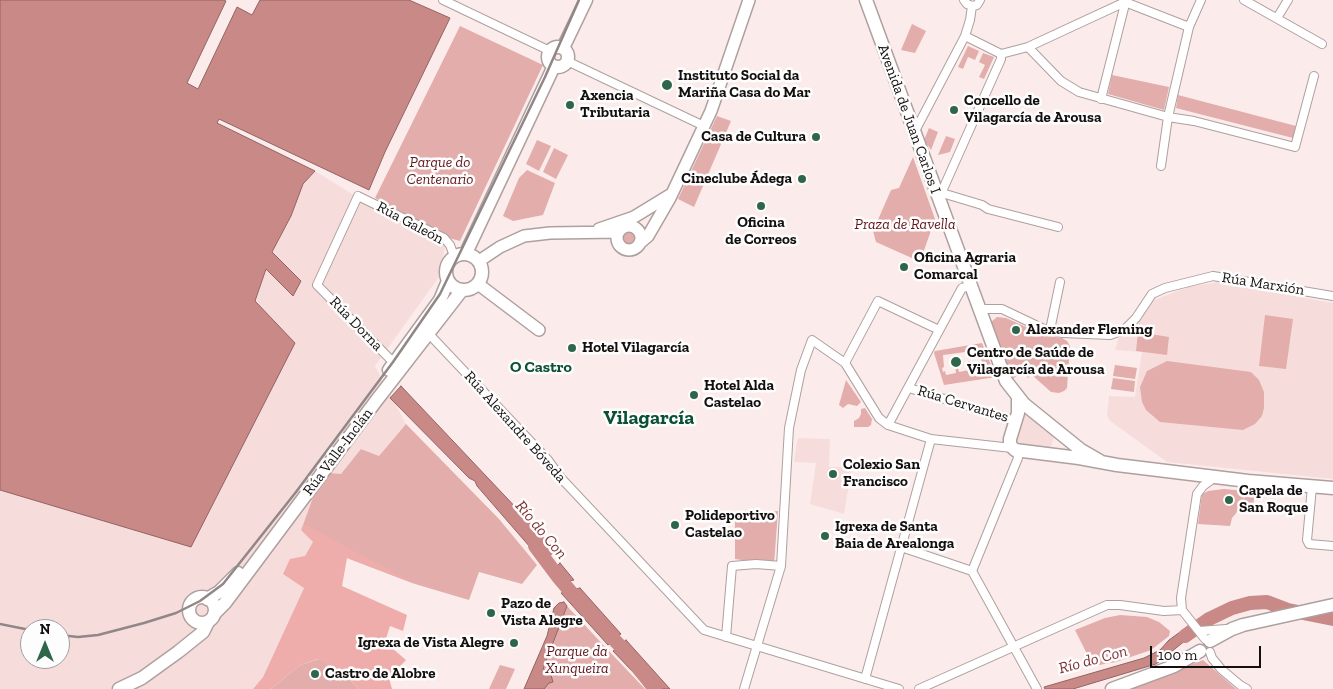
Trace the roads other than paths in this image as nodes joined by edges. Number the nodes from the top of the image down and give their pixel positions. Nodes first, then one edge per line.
1 (444, 0) edge
2 (586, 0) edge
3 (749, 0) edge
4 (866, 0) edge
5 (964, 0) edge
6 (980, 0) edge
7 (1201, 0) edge
8 (1244, 0) edge
9 (1288, 0) edge
10 (1126, 1) edge
11 (972, 6) junction
12 (1277, 18) junction
13 (1189, 27) junction
14 (964, 36) junction
15 (1322, 44) dead end
16 (564, 48) junction
17 (1028, 48) junction
18 (550, 51) junction
19 (1001, 54) junction
20 (567, 61) junction
21 (554, 66) junction
22 (1314, 76) dead end
23 (1102, 99) junction
24 (1168, 117) junction
25 (704, 126) junction
26 (914, 134) junction
27 (1161, 166) dead end
28 (940, 196) junction
29 (666, 202) junction
30 (1058, 227) dead end
31 (618, 228) junction
32 (641, 242) junction
33 (460, 255) junction
34 (479, 261) junction
35 (448, 281) junction
36 (1060, 282) dead end
37 (478, 284) junction
38 (317, 285) joint
39 (966, 287) junction
40 (462, 290) junction
41 (1333, 296) edge
42 (979, 309) junction
43 (539, 330) dead end
44 (939, 330) junction
45 (1050, 330) junction
46 (429, 334) junction
47 (394, 363) junction
48 (845, 363) junction
49 (909, 388) junction
50 (1018, 398) junction
51 (1017, 417) junction
52 (1046, 422) junction
53 (888, 425) junction
54 (1059, 433) junction
55 (931, 439) junction
56 (1014, 449) junction
57 (1056, 455) junction
58 (1100, 461) junction
59 (1216, 477) junction
60 (1312, 487) junction
61 (1333, 488) edge
62 (1333, 546) edge
63 (901, 547) junction
64 (781, 566) junction
65 (972, 571) junction
66 (207, 599) junction
67 (1333, 605) edge
68 (1182, 610) junction
69 (211, 618) junction
70 (194, 620) junction
71 (726, 637) junction
72 (1205, 643) junction
73 (185, 646) junction
74 (756, 646) junction
75 (1015, 647) junction
76 (865, 679) junction
77 (1037, 688) edge
78 (119, 689) edge
79 (744, 689) edge
80 (899, 689) edge
81 (919, 689) edge
82 (1112, 689) edge
83 (1247, 689) edge

1 - 18 street
2 - 16 main road
3 - 25 street
4 - 26 main road, Avenida de Juan Carlos I
5 - 11 street
6 - 11 street
7 - 13 street
8 - 12 street
9 - 12 street
10 - 13 street
10 - 17 street
10 - 23 street
11 - 14 street
12 - 15 street
13 - 24 street
14 - 19 street
14 - 26 street
16 - 18 main road
16 - 20 main road
17 - 19 street
17 - 23 street
18 - 21 main road
19 - 28 street
20 - 21 main road
20 - 25 street
21 - 33 main road
22 - 24 street
23 - 24 street
24 - 27 street
25 - 29 street
26 - 28 main road, Avenida de Juan Carlos I
28 - 30 street
28 - 39 main road, Avenida de Juan Carlos I
29 - 31 street
29 - 32 street
31 - 32 street
31 - 32 street
31 - 34 street
33 - 34 main road
33 - 35 main road
33 - 38 street, Rúa Galeón
34 - 37 main road
35 - 40 main road
35 - 47 main road, Rúa Valle-Inclán
36 - 45 street
37 - 40 main road
37 - 43 street
38 - 47 street, Rúa Dorna
39 - 42 main road, Avenida de Juan Carlos I
39 - 44 street
40 - 46 main road, Rúa Valle-Inclán
41 - 45 street, Rúa Marxión
42 - 45 street, Rúa Marxión
42 - 50 main road, Avenida de Juan Carlos I
44 - 48 street
44 - 49 street
46 - 69 main road, Rúa Valle-Inclán
46 - 71 street, Rúa Alexandre Bóveda
47 - 66 main road, Rúa Valle-Inclán
48 - 53 street
48 - 64 street
49 - 51 street, Rúa Cervantes
49 - 53 street
50 - 51 main road
50 - 52 main road, Avenida de Juan Carlos I
51 - 52 street, Avenida de Juan Carlos I
51 - 56 main road
52 - 54 main road, Avenida de Juan Carlos I
53 - 55 street
54 - 57 street, Avenida de Juan Carlos I
54 - 58 main road, Avenida de Juan Carlos I
55 - 56 street
55 - 63 street
56 - 57 main road
56 - 65 street
57 - 58 main road
58 - 59 main road
59 - 60 main road
59 - 68 street
60 - 61 main road
60 - 62 street
63 - 65 street
63 - 76 street
64 - 71 street
64 - 74 street
65 - 75 street
66 - 69 main road
66 - 70 main road, Rúa Valle-Inclán
67 - 72 main road
68 - 72 street
68 - 75 street
69 - 70 main road
69 - 73 main road, Rúa Valle-Inclán
70 - 73 main road, Rúa Valle-Inclán
71 - 74 street, Rúa Alexandre Bóveda
72 - 82 main road
72 - 83 street
73 - 78 main road, Rúa Valle-Inclán
74 - 76 street, Rúa Alexandre Bóveda
74 - 79 street
75 - 77 street
75 - 81 street
76 - 80 street, Rúa Alexandre Bóveda

